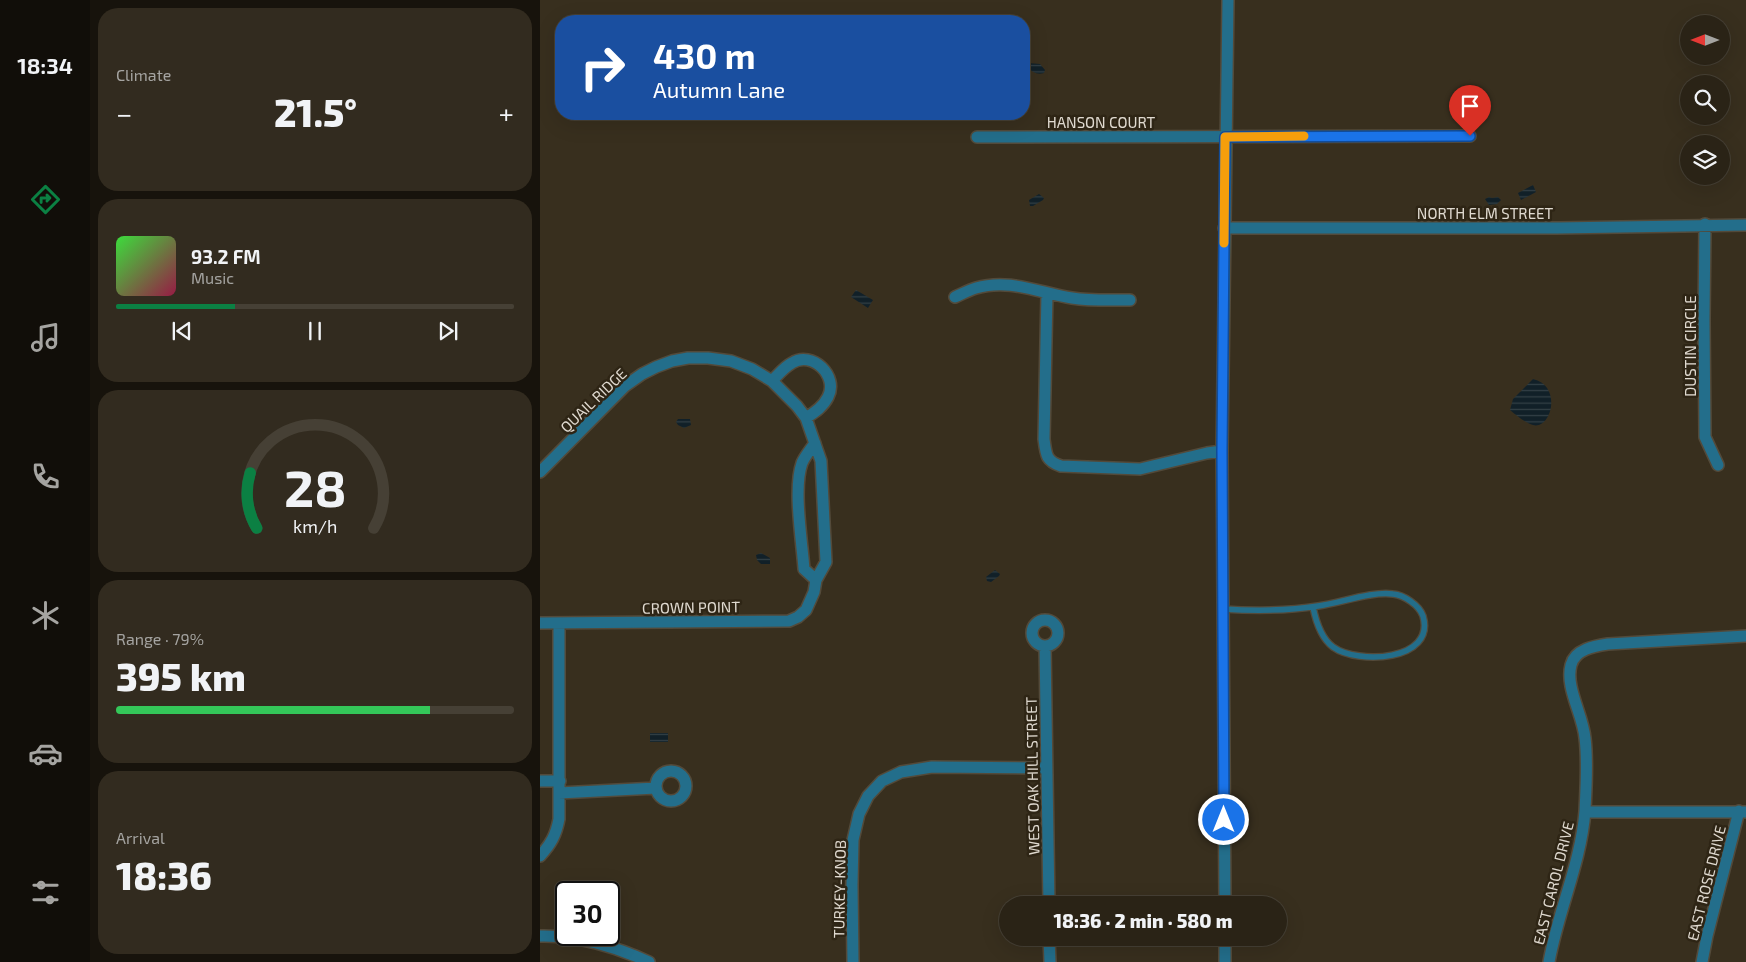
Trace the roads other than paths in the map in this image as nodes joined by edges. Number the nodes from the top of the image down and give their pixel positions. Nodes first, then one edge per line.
1 (1228, 0) edge
2 (1470, 136) dead end
3 (977, 137) dead end
4 (1225, 137) junction
5 (1705, 224) junction
6 (1746, 224) edge
7 (1224, 228) junction
8 (1047, 293) junction
9 (955, 297) dead end
10 (1130, 300) dead end
11 (772, 381) junction
12 (806, 418) junction
13 (815, 443) junction
14 (1222, 451) junction
15 (1718, 466) dead end
16 (540, 472) edge
17 (816, 580) junction
18 (1313, 607) junction
19 (1223, 609) junction
20 (540, 623) edge
21 (559, 623) junction
22 (1746, 636) edge
23 (1045, 646) dead end
24 (1046, 768) junction
25 (540, 781) edge
26 (560, 781) junction
27 (656, 788) dead end
28 (559, 793) junction
29 (1585, 812) junction
30 (1742, 812) edge
31 (540, 856) edge
32 (1049, 896) edge
33 (1225, 896) edge
34 (540, 936) edge
35 (1049, 946) edge
36 (1225, 946) edge
37 (649, 962) edge
38 (853, 962) edge
39 (1050, 962) edge
40 (1225, 962) edge
41 (1549, 962) edge
42 (1702, 962) edge

1 - 4 street
2 - 4 street, HANSON COURT
3 - 4 street, HANSON COURT
4 - 7 street
5 - 6 street, NORTH ELM STREET
5 - 7 street, NORTH ELM STREET
5 - 15 street, DUSTIN CIRCLE
7 - 14 street
8 - 9 street
8 - 10 street
8 - 14 street
11 - 12 street, QUAIL RIDGE
11 - 12 street
11 - 16 street, QUAIL RIDGE
12 - 13 street, QUAIL RIDGE
13 - 17 street, QUAIL RIDGE
13 - 17 street
14 - 19 street
17 - 21 street, CROWN POINT
18 - 18 lane
18 - 19 lane
19 - 33 street
20 - 21 street, CROWN POINT
21 - 26 street
22 - 29 street, EAST CAROL DRIVE
23 - 24 street, WEST OAK HILL STREET
24 - 32 street, WEST OAK HILL STREET
24 - 38 street, TURKEY-KNOB
25 - 26 street
26 - 28 street
27 - 28 street
28 - 31 street
29 - 30 street
29 - 41 street, EAST CAROL DRIVE
30 - 42 street, EAST ROSE DRIVE
34 - 37 street
35 - 39 street
36 - 40 street

